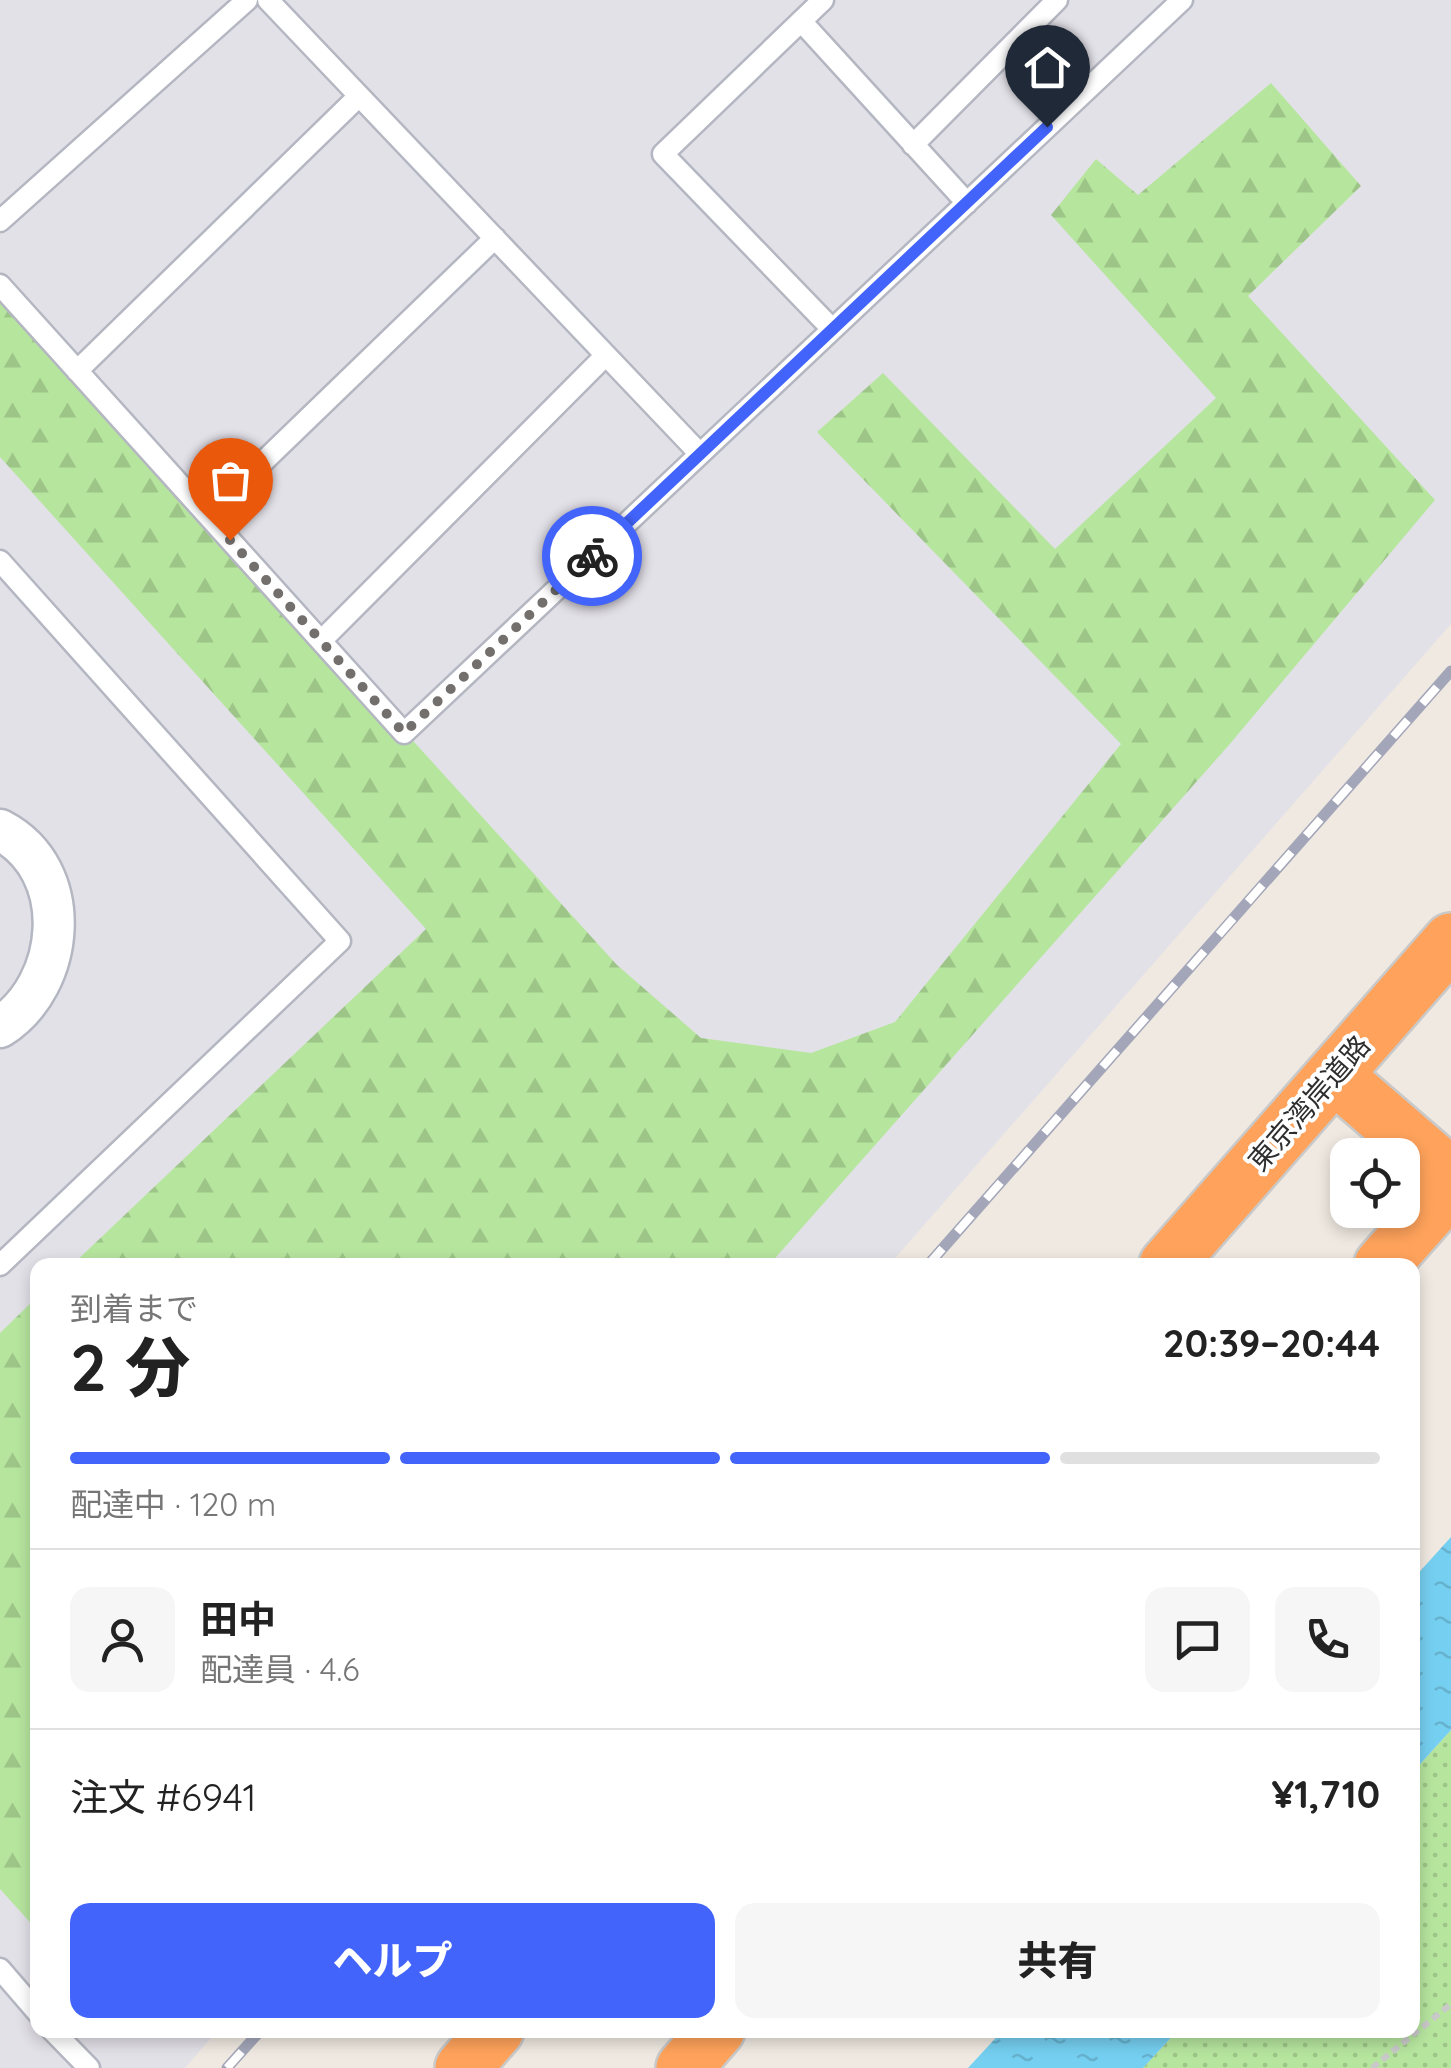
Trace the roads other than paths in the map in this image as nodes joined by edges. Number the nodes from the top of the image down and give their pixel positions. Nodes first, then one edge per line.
1 (247, 0) edge
2 (268, 0) edge
3 (823, 0) edge
4 (1057, 0) edge
5 (1182, 0) edge
6 (801, 21) junction
7 (359, 96) junction
8 (913, 145) junction
9 (967, 203) junction
10 (0, 221) edge
11 (495, 238) junction
12 (0, 285) edge
13 (832, 329) junction
14 (606, 355) junction
15 (78, 371) junction
16 (700, 454) junction
17 (208, 515) junction
18 (0, 560) edge
19 (321, 641) junction
20 (0, 830) edge
21 (1451, 941) edge
22 (0, 1027) edge
23 (1334, 1075) junction
24 (1451, 1176) edge
25 (1451, 1187) edge
26 (1173, 1258) edge
27 (1388, 1258) edge
28 (0, 1265) edge
29 (0, 1968) edge
30 (30, 2004) edge
31 (60, 2038) edge
32 (489, 2038) edge
33 (710, 2038) edge
34 (90, 2068) edge
35 (463, 2068) edge
36 (684, 2068) edge

1 - 10 lane
2 - 7 lane
3 - 6 lane
4 - 8 lane
5 - 9 lane
6 - 8 lane
6 - 13 lane
7 - 11 lane
7 - 15 lane
8 - 9 lane
9 - 13 lane
11 - 14 lane
11 - 17 lane
12 - 15 lane
13 - 16 lane
14 - 16 lane
14 - 19 lane
15 - 17 lane
16 - 19 lane
17 - 19 lane
18 - 28 lane
20 - 22 street
21 - 23 highway, 東京湾岸道路
23 - 24 highway
23 - 26 highway, 東京湾岸道路
25 - 27 highway
29 - 30 lane
31 - 34 lane
32 - 35 highway
33 - 36 highway

